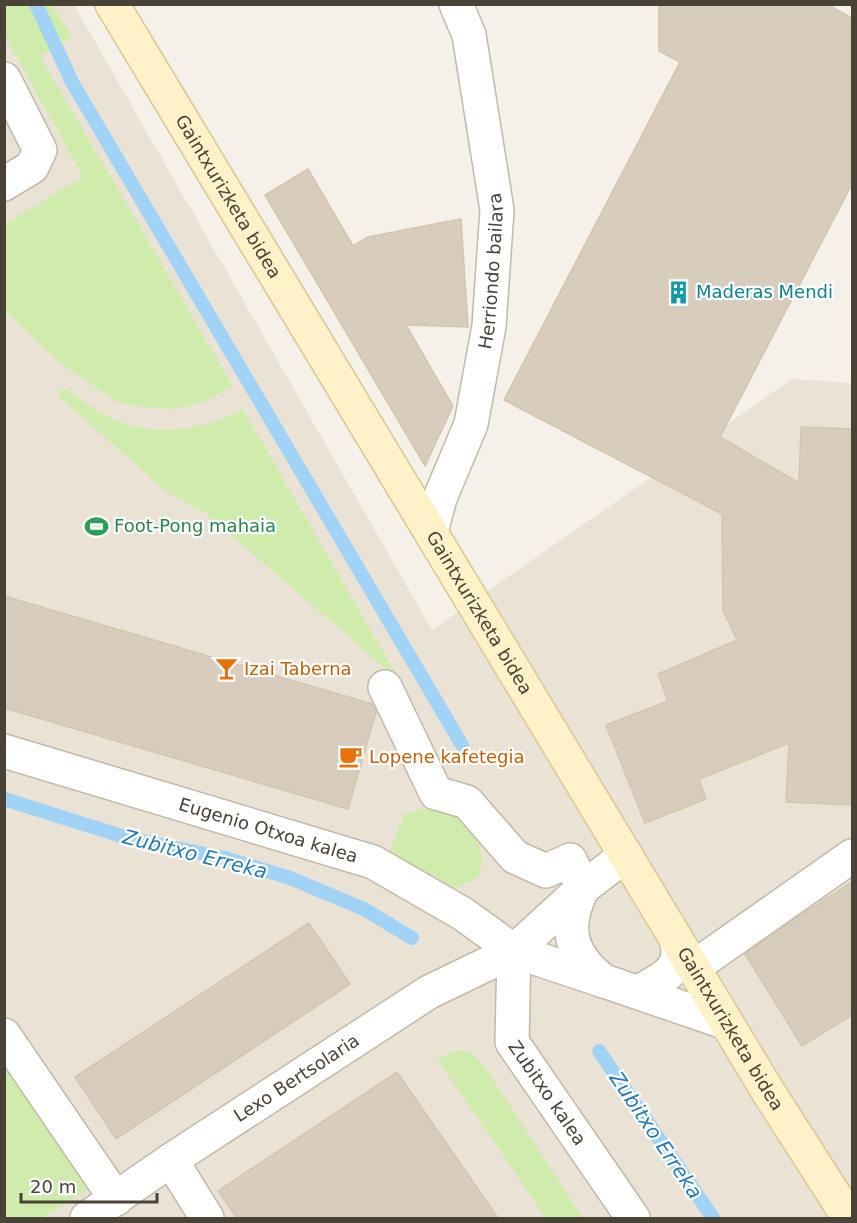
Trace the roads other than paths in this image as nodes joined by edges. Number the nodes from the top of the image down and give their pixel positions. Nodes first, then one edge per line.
1 (112, 4) edge
2 (457, 5) edge
3 (4, 79) edge
4 (4, 184) edge
5 (431, 532) junction
6 (386, 687) dead end
7 (4, 751) edge
8 (626, 855) junction
9 (852, 856) edge
10 (583, 888) junction
11 (676, 939) junction
12 (514, 951) junction
13 (694, 967) junction
14 (604, 981) junction
15 (639, 992) junction
16 (727, 1023) junction
17 (4, 1035) edge
18 (171, 1160) junction
19 (116, 1199) junction
20 (87, 1218) edge
21 (207, 1218) edge
22 (633, 1218) edge
23 (849, 1218) edge

1 - 5 main road, Gaintxurizketa bidea
2 - 5 street, Herriondo bailara
3 - 4 street
5 - 8 main road, Gaintxurizketa bidea
6 - 10 street
7 - 12 street, Eugenio Otxoa kalea
8 - 10 street
8 - 11 main road, Gaintxurizketa bidea
9 - 13 street
10 - 12 street, Lexo Bertsolaria
10 - 14 street
11 - 13 main road, Gaintxurizketa bidea
11 - 15 street
12 - 14 street, Eugenio Otxoa kalea
12 - 18 street, Lexo Bertsolaria
12 - 22 street, Zubitxo kalea
13 - 16 main road, Gaintxurizketa bidea
14 - 15 street
15 - 16 street
16 - 23 main road, Gaintxurizketa bidea
17 - 19 street
18 - 19 street, Lexo Bertsolaria
18 - 21 street
19 - 20 street, Lexo Bertsolaria

